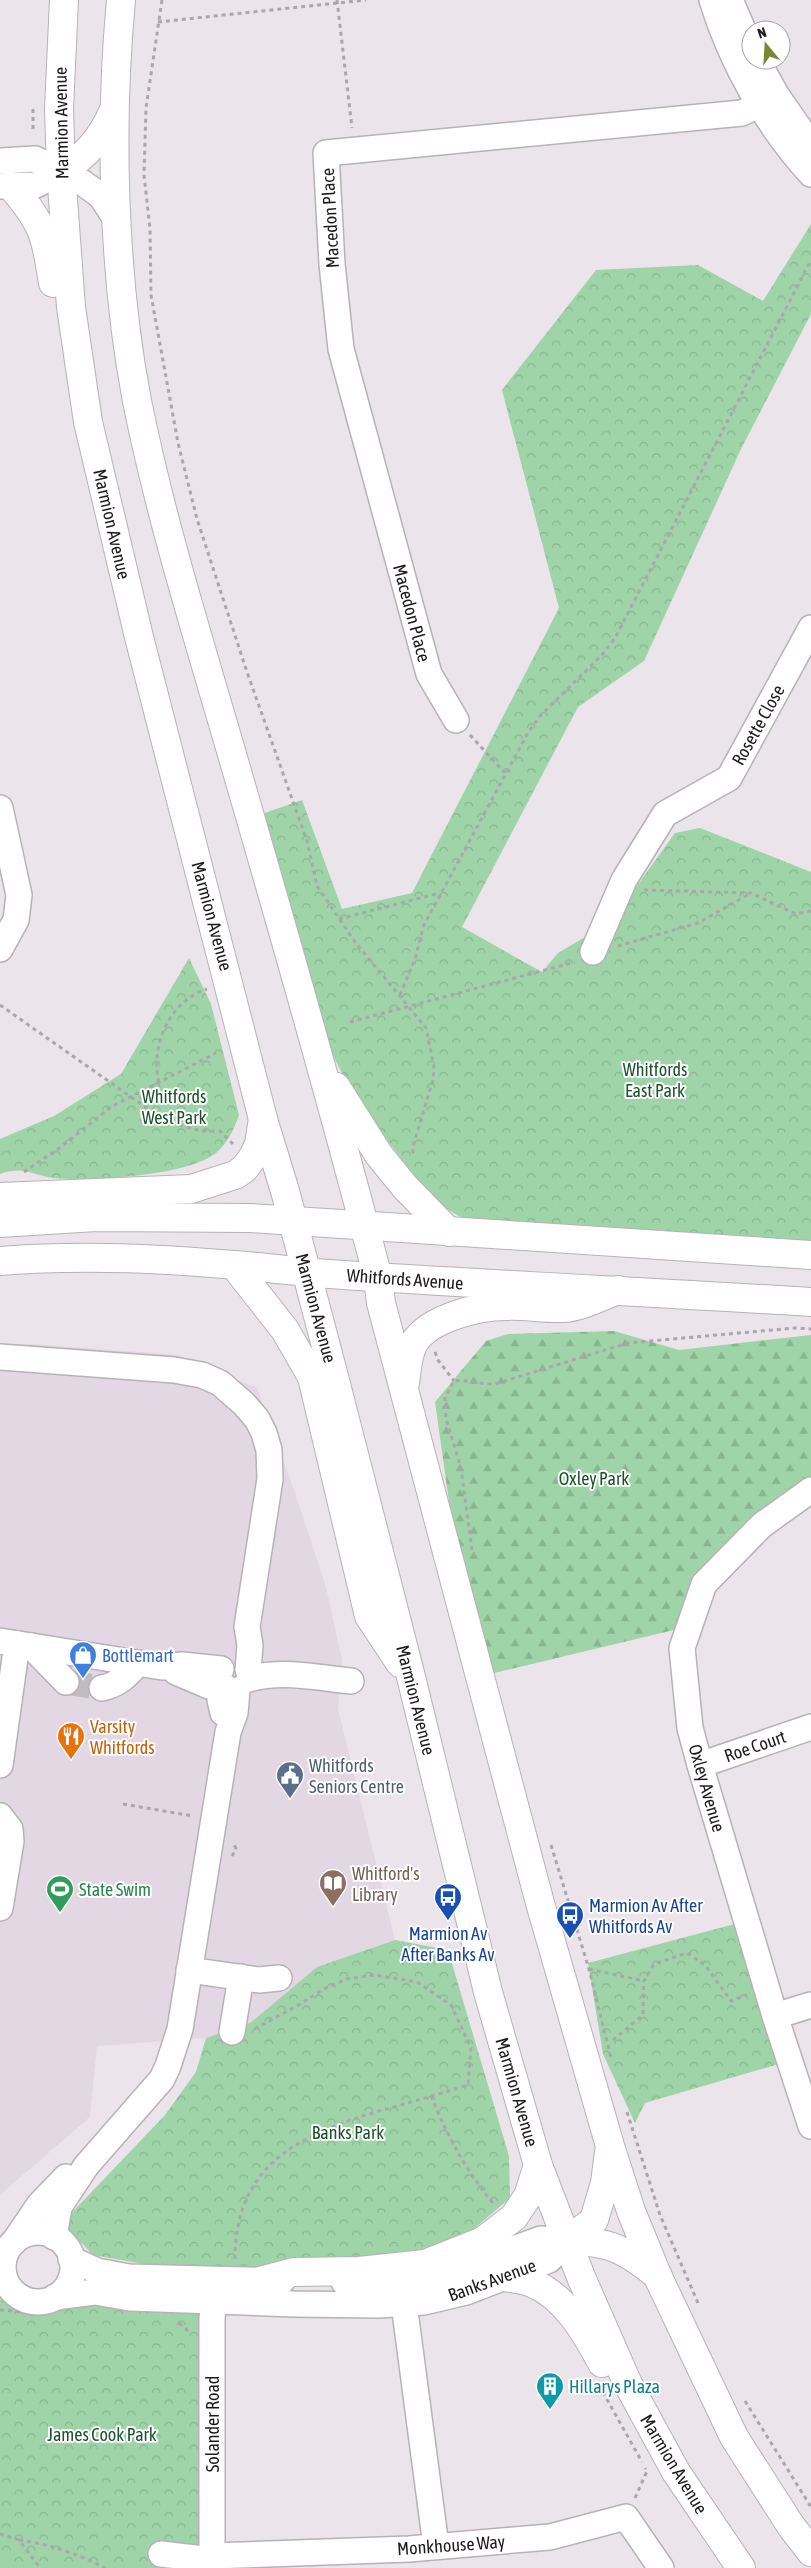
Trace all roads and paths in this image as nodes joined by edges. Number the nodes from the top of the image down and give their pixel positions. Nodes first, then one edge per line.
1 (64, 0) edge
2 (121, 0) edge
3 (162, 0) edge
4 (366, 0) edge
5 (712, 0) edge
6 (730, 0) edge
7 (337, 1) edge
8 (158, 22) junction
9 (741, 25) edge
10 (760, 70) edge
11 (769, 100) junction
12 (33, 109) dead end
13 (115, 109) junction
14 (33, 132) dead end
15 (811, 145) edge
16 (355, 149) junction
17 (0, 161) edge
18 (60, 172) junction
19 (811, 174) edge
20 (6, 186) edge
21 (117, 221) junction
22 (811, 260) edge
23 (88, 422) junction
24 (811, 628) edge
25 (456, 720) joint
26 (505, 773) junction
27 (0, 808) edge
28 (624, 880) junction
29 (440, 892) junction
30 (811, 911) edge
31 (339, 919) junction
32 (0, 949) edge
33 (593, 952) dead end
34 (208, 989) dead end
35 (400, 994) junction
36 (0, 1005) edge
37 (410, 1006) junction
38 (350, 1022) dead end
39 (216, 1053) dead end
40 (323, 1067) junction
41 (158, 1082) junction
42 (130, 1096) junction
43 (263, 1119) junction
44 (233, 1144) dead end
45 (415, 1164) dead end
46 (21, 1174) dead end
47 (0, 1197) edge
48 (293, 1221) junction
49 (0, 1223) edge
50 (365, 1227) junction
51 (449, 1232) junction
52 (811, 1255) edge
53 (0, 1262) edge
54 (234, 1265) junction
55 (307, 1273) junction
56 (378, 1278) junction
57 (618, 1290) junction
58 (811, 1302) edge
59 (811, 1329) edge
60 (0, 1357) edge
61 (404, 1390) junction
62 (811, 1490) edge
63 (473, 1554) dead end
64 (16, 1644) edge
65 (138, 1663) junction
66 (230, 1680) junction
67 (351, 1681) dead end
68 (412, 1681) junction
69 (66, 1682) tunnel mouth
70 (102, 1688) tunnel mouth
71 (811, 1727) edge
72 (0, 1765) edge
73 (700, 1765) junction
74 (123, 1804) dead end
75 (0, 1816) edge
76 (214, 1819) junction
77 (548, 1837) dead end
78 (236, 1849) dead end
79 (0, 1908) edge
80 (589, 1969) junction
81 (189, 1970) junction
82 (241, 1977) junction
83 (279, 1978) dead end
84 (644, 1981) junction
85 (767, 1989) junction
86 (811, 2005) edge
87 (775, 2016) junction
88 (232, 2032) joint
89 (613, 2040) dead end
90 (611, 2059) dead end
91 (431, 2096) junction
92 (624, 2105) dead end
93 (811, 2126) edge
94 (610, 2146) junction
95 (538, 2164) junction
96 (86, 2166) junction
97 (498, 2208) dead end
98 (54, 2237) junction
99 (566, 2241) junction
100 (7, 2248) edge
101 (71, 2259) junction
102 (235, 2264) dead end
103 (658, 2276) junction
104 (505, 2277) junction
105 (260, 2281) junction
106 (6, 2288) edge
107 (214, 2290) junction
108 (55, 2297) junction
109 (404, 2304) junction
110 (699, 2304) dead end
111 (598, 2381) dead end
112 (744, 2400) dead end
113 (672, 2466) junction
114 (811, 2507) edge
115 (626, 2517) junction
116 (0, 2534) edge
117 (18, 2540) junction
118 (436, 2546) junction
119 (811, 2552) edge
120 (161, 2554) dead end
121 (212, 2561) edge
122 (40, 2568) edge
123 (105, 2568) edge
124 (661, 2568) edge
125 (741, 2568) edge

1 - 18 main road, Marmion Avenue
2 - 13 main road
3 - 8 path
4 - 7 path
5 - 11 street
6 - 9 street
7 - 8 path
7 - 16 path
8 - 31 path
10 - 11 street
11 - 15 street
11 - 16 street, Macedon Place
11 - 19 street
12 - 14 path
13 - 18 main road
13 - 21 main road
16 - 25 street, Macedon Place
17 - 18 street
18 - 20 street
18 - 21 street
18 - 23 main road, Marmion Avenue
20 - 23 main road
21 - 40 main road
22 - 26 path
23 - 43 main road, Marmion Avenue
24 - 28 street, Rosette Close
25 - 26 path
26 - 29 path
27 - 32 street
28 - 30 path
28 - 33 street, Rosette Close
29 - 31 path
29 - 35 path
31 - 35 path
34 - 41 path
35 - 37 path
36 - 42 path
37 - 38 path
37 - 45 path
39 - 41 path
40 - 50 main road
40 - 51 main road
41 - 42 path
42 - 44 path
42 - 46 path
43 - 47 main road
43 - 48 main road, Marmion Avenue
48 - 49 main road
48 - 50 main road
48 - 55 main road, Marmion Avenue
50 - 51 main road
50 - 56 main road
51 - 52 main road
53 - 54 main road, Whitfords Avenue
54 - 55 main road, Whitfords Avenue
54 - 68 main road
55 - 56 main road, Whitfords Avenue
55 - 68 main road, Marmion Avenue
56 - 57 main road, Whitfords Avenue
56 - 61 main road
57 - 58 main road, Whitfords Avenue
57 - 61 main road
59 - 63 path
60 - 66 street
61 - 94 main road
62 - 73 street, Oxley Avenue
64 - 65 street
64 - 69 street
64 - 72 street
65 - 66 street
65 - 70 street
66 - 67 street
66 - 76 street
68 - 95 main road, Marmion Avenue
71 - 73 street, Roe Court
73 - 85 street, Oxley Avenue
74 - 76 path
75 - 79 street
76 - 78 path
76 - 81 street
77 - 80 path
80 - 84 path
80 - 90 path
81 - 82 street
81 - 96 street
82 - 83 street
82 - 88 street
84 - 85 path
84 - 89 path
85 - 87 street, Oxley Avenue
86 - 87 street
87 - 93 street, Oxley Avenue
88 - 91 path
91 - 97 path
91 - 102 path
92 - 110 path
94 - 99 main road
94 - 103 main road
95 - 99 main road, Marmion Avenue
95 - 105 main road
96 - 98 street
96 - 100 street
98 - 100 street
98 - 101 street
99 - 103 main road
99 - 104 street, Banks Avenue
99 - 105 street, Banks Avenue
99 - 113 main road, Marmion Avenue
100 - 106 street
101 - 107 street, Banks Avenue
101 - 108 street
103 - 119 main road
104 - 109 street, Banks Avenue
104 - 113 main road
105 - 107 street, Banks Avenue
106 - 108 street
107 - 108 street, Banks Avenue
107 - 109 street, Banks Avenue
107 - 121 street, Solander Road
109 - 118 street
111 - 115 path
112 - 114 path
113 - 125 main road, Marmion Avenue
115 - 118 street, Monkhouse Way
115 - 124 street
116 - 117 path
117 - 122 path
117 - 123 path
118 - 121 street, Monkhouse Way
120 - 121 street, Monkhouse Way

